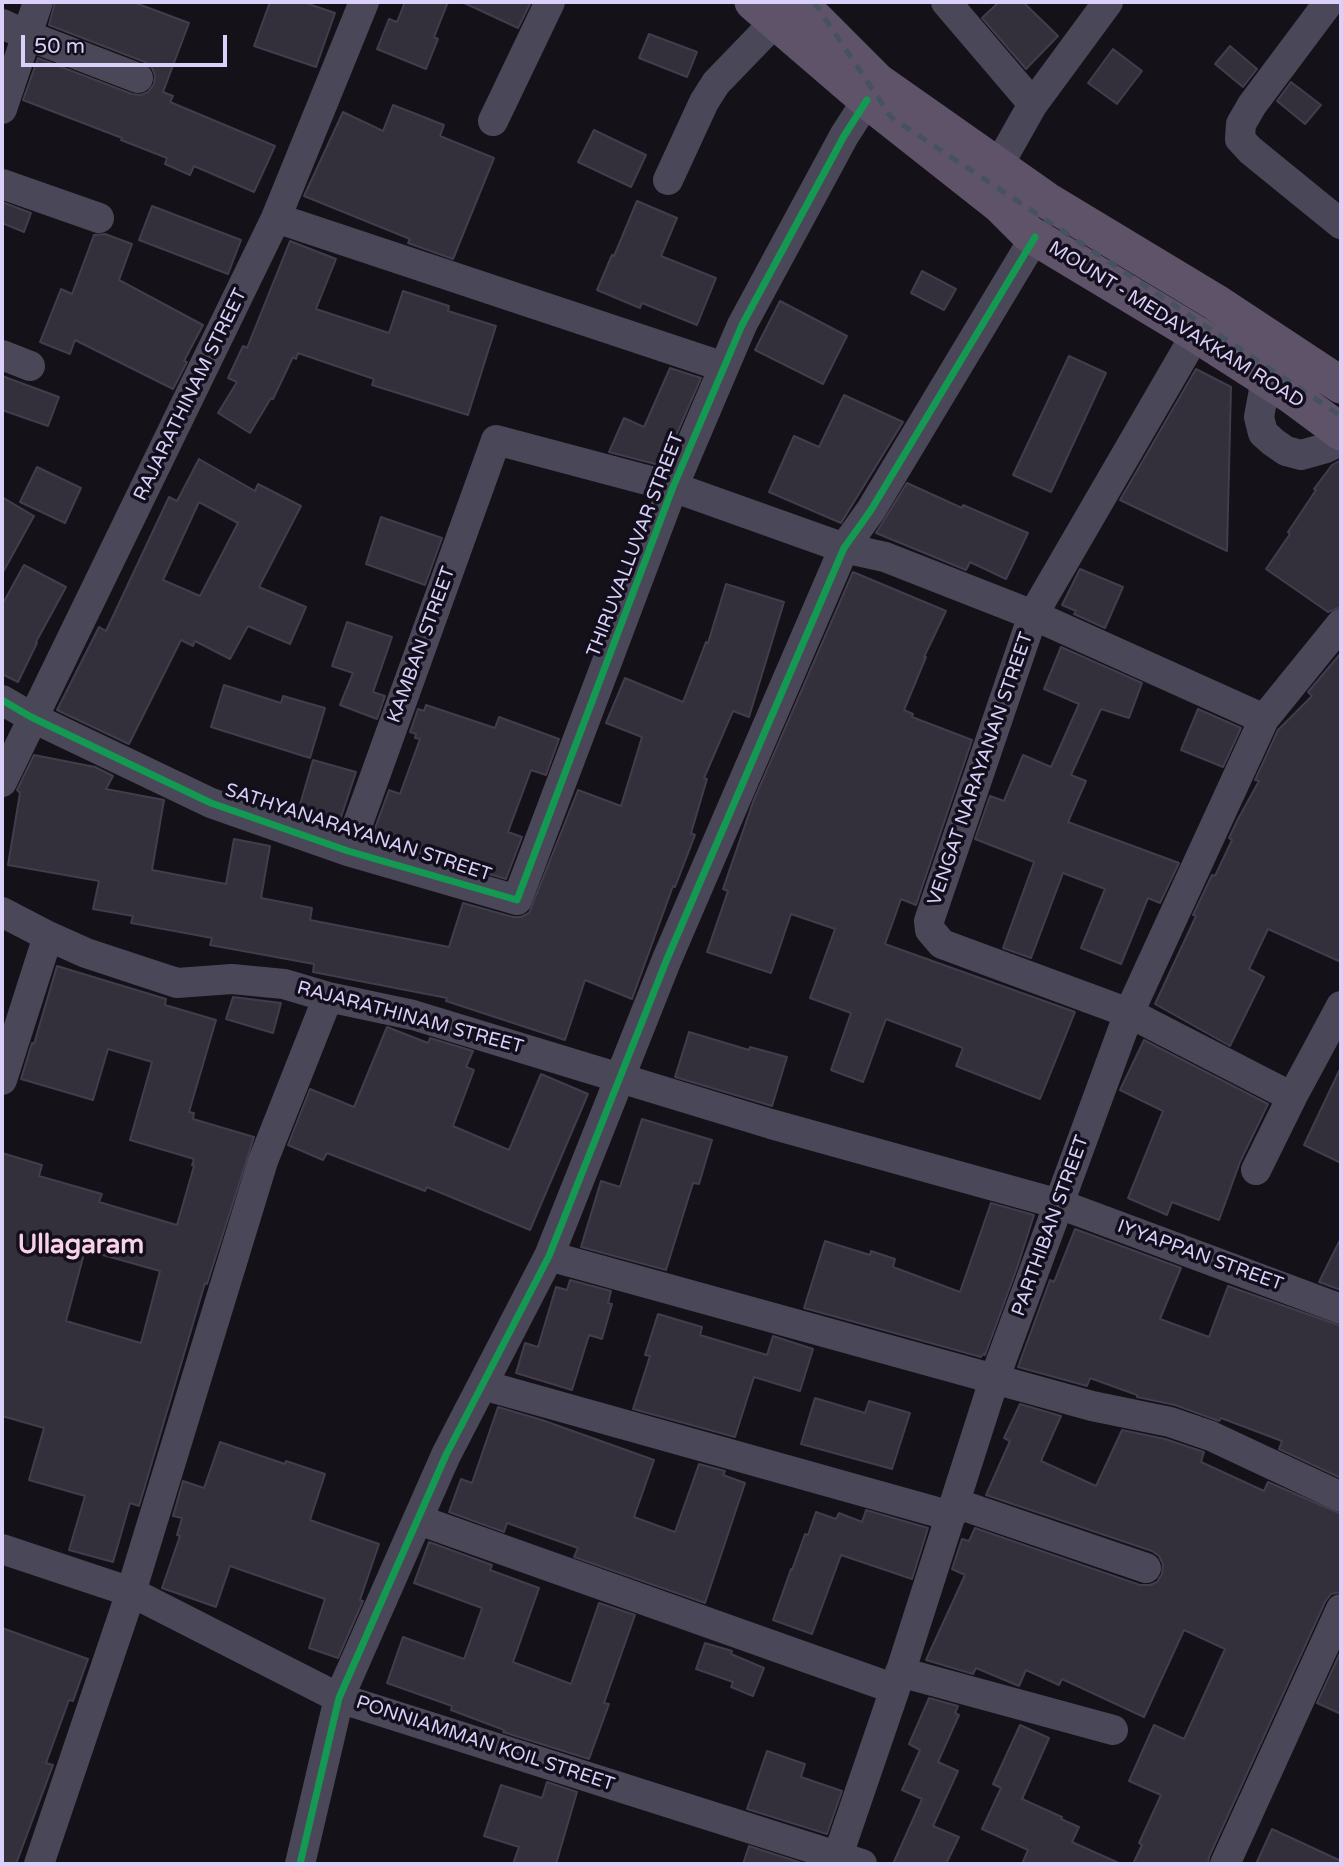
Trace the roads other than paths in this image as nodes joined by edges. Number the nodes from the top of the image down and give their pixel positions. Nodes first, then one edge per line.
1 (38, 2) edge
2 (364, 2) edge
3 (550, 2) edge
4 (946, 2) edge
5 (1108, 2) edge
6 (1330, 6) edge
7 (775, 9) edge
8 (14, 29) edge
9 (138, 78) dead end
10 (867, 100) junction
11 (1033, 104) junction
12 (2, 109) edge
13 (494, 121) dead end
14 (998, 166) junction
15 (668, 180) dead end
16 (2, 184) edge
17 (1000, 205) junction
18 (99, 218) dead end
19 (276, 218) junction
20 (1341, 224) edge
21 (1035, 237) junction
22 (1196, 334) junction
23 (2, 355) edge
24 (30, 366) dead end
25 (724, 368) junction
26 (1266, 379) junction
27 (1341, 385) edge
28 (1341, 432) edge
29 (1341, 441) edge
30 (673, 487) junction
31 (844, 548) junction
32 (1034, 615) junction
33 (1341, 624) edge
34 (2, 700) edge
35 (31, 717) junction
36 (1264, 719) junction
37 (2, 782) edge
38 (348, 850) junction
39 (517, 900) joint
40 (2, 912) edge
41 (48, 936) junction
42 (328, 996) junction
43 (1341, 1006) edge
44 (1129, 1013) junction
45 (619, 1076) junction
46 (2, 1080) edge
47 (1292, 1097) junction
48 (1256, 1170) dead end
49 (1059, 1204) junction
50 (549, 1256) junction
51 (1341, 1309) edge
52 (994, 1380) junction
53 (483, 1385) junction
54 (1341, 1497) edge
55 (953, 1509) junction
56 (418, 1520) junction
57 (2, 1549) edge
58 (1146, 1568) dead end
59 (131, 1592) junction
60 (1341, 1609) edge
61 (897, 1680) junction
62 (339, 1698) junction
63 (1113, 1730) dead end
64 (845, 1861) edge
65 (38, 1864) edge
66 (300, 1864) edge
67 (1225, 1864) edge

1 - 8 street
2 - 19 street, RAJARATHINAM STREET
3 - 13 street
4 - 11 street
5 - 11 street
6 - 20 street
7 - 10 main road, MOUNT - MEDAVAKKAM ROAD
7 - 14 main road, MOUNT - MEDAVAKKAM ROAD
7 - 15 street
8 - 9 street
8 - 12 street
10 - 17 main road, MOUNT - MEDAVAKKAM ROAD
10 - 25 street, THIRUVALLUVAR STREET
11 - 14 street
14 - 17 street
14 - 27 main road, MOUNT - MEDAVAKKAM ROAD
16 - 18 street
17 - 21 main road, MOUNT - MEDAVAKKAM ROAD
19 - 25 street
19 - 35 street, RAJARATHINAM STREET
21 - 22 main road, MOUNT - MEDAVAKKAM ROAD
21 - 31 street
22 - 26 main road, MOUNT - MEDAVAKKAM ROAD
22 - 32 street, VENGAT NARAYANAN STREET
23 - 24 street
25 - 30 street, THIRUVALLUVAR STREET
26 - 28 main road, MOUNT - MEDAVAKKAM ROAD
26 - 29 street
30 - 31 street
30 - 38 street, KAMBAN STREET
30 - 39 street, THIRUVALLUVAR STREET
31 - 32 street
31 - 45 street
32 - 36 street
32 - 44 street, VENGAT NARAYANAN STREET
33 - 36 street, PARTHIBAN STREET
34 - 35 street, SATHYANARAYANAN STREET
35 - 37 street, RAJARATHINAM STREET
35 - 38 street, SATHYANARAYANAN STREET
36 - 44 street, PARTHIBAN STREET
38 - 39 street, SATHYANARAYANAN STREET
40 - 41 street, RAJARATHINAM STREET
41 - 42 street, RAJARATHINAM STREET
41 - 46 street
42 - 45 street, RAJARATHINAM STREET
42 - 59 street
43 - 47 street
44 - 47 street, VENGAT NARAYANAN STREET
44 - 49 street, PARTHIBAN STREET
45 - 49 street, RAJARATHINAM STREET
45 - 50 street
47 - 48 street
49 - 51 street, IYYAPPAN STREET
49 - 52 street, PARTHIBAN STREET
50 - 52 street
50 - 53 street
52 - 54 street
52 - 55 street, PARTHIBAN STREET
53 - 55 street
53 - 56 street
55 - 58 street
55 - 61 street, PARTHIBAN STREET
56 - 61 street
56 - 62 street
57 - 59 street, PONNIAMMAN KOIL STREET
59 - 62 street, PONNIAMMAN KOIL STREET
59 - 65 street
60 - 67 street
61 - 63 street
61 - 64 street, PARTHIBAN STREET
62 - 64 street, PONNIAMMAN KOIL STREET
62 - 66 street

